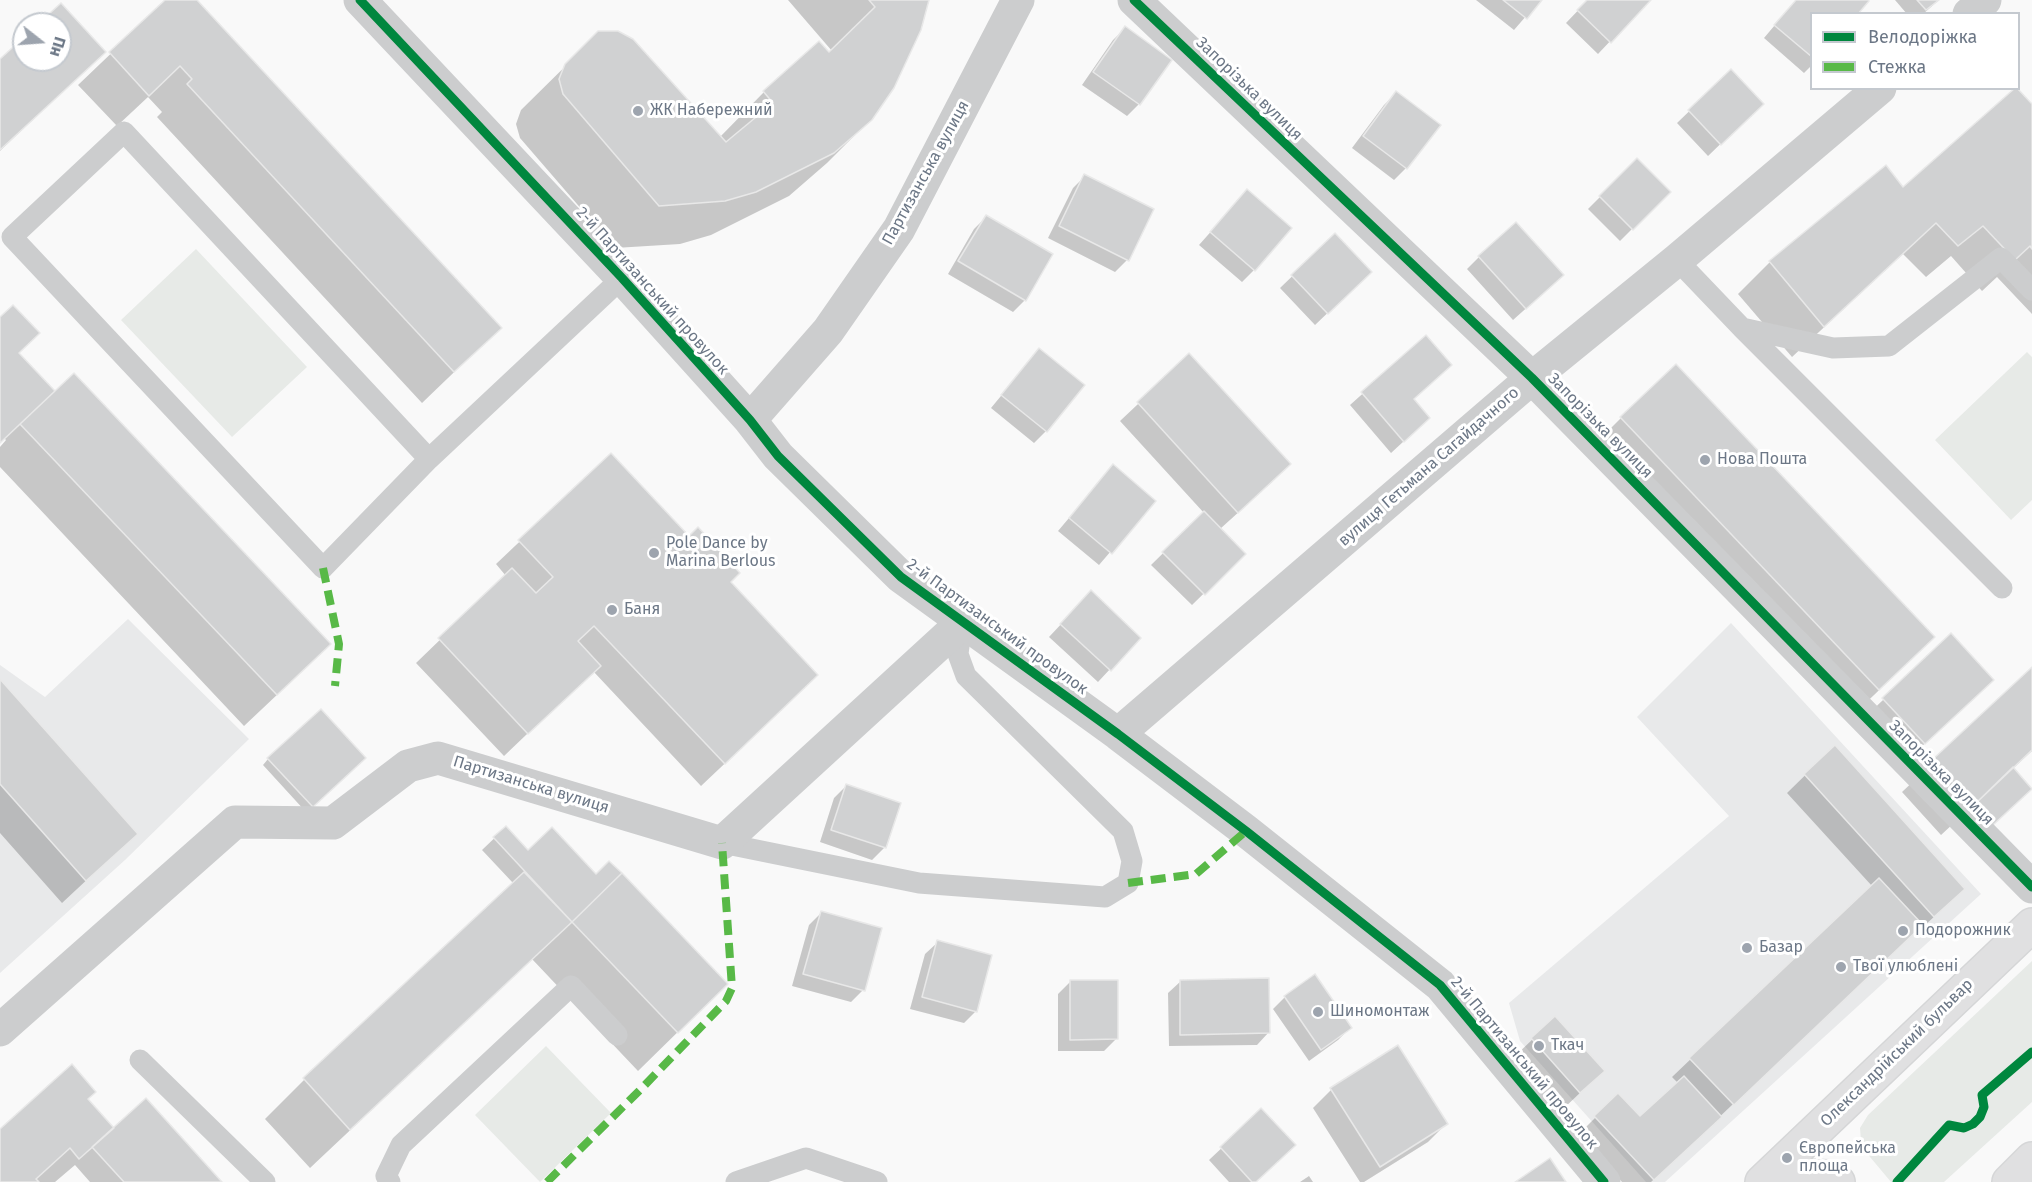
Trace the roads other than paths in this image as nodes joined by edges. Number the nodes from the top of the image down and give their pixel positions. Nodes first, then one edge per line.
1 (360, 0) edge
2 (1018, 0) edge
3 (1134, 0) edge
4 (1985, 0) edge
5 (1971, 12) edge
6 (1878, 90) edge
7 (6, 243) edge
8 (1677, 260) junction
9 (622, 278) junction
10 (2032, 290) edge
11 (1742, 328) junction
12 (1532, 378) junction
13 (750, 420) junction
14 (429, 459) junction
15 (2001, 588) dead end
16 (963, 623) junction
17 (1118, 734) junction
18 (722, 843) junction
19 (2032, 887) edge
20 (2032, 924) edge
21 (0, 1029) edge
22 (617, 1035) dead end
23 (140, 1060) dead end
24 (2032, 1160) edge
25 (384, 1180) edge
26 (265, 1182) edge
27 (736, 1182) edge
28 (877, 1182) edge
29 (1604, 1182) edge
30 (1762, 1182) edge
31 (1782, 1182) edge
32 (1838, 1182) edge
33 (2009, 1182) edge

1 - 9 street, 2-й Партизанський провулок
2 - 13 street, Партизанська вулиця
3 - 12 street, Запорізька вулиця
4 - 5 street
6 - 8 street, вулиця Гетьмана Сагайдачного
7 - 14 lane
7 - 14 lane
8 - 11 lane
8 - 12 street, вулиця Гетьмана Сагайдачного
9 - 13 street, 2-й Партизанський провулок
9 - 14 lane
10 - 11 lane
11 - 15 lane
12 - 17 street, вулиця Гетьмана Сагайдачного
12 - 19 street, Запорізька вулиця
13 - 16 street, 2-й Партизанський провулок
16 - 17 street, 2-й Партизанський провулок
16 - 18 street
16 - 18 lane
17 - 29 street, 2-й Партизанський провулок
18 - 21 street, Партизанська вулиця
20 - 30 main road, Олександрійський бульвар
22 - 25 lane
23 - 26 lane
24 - 33 main road
27 - 28 lane
31 - 32 main road

